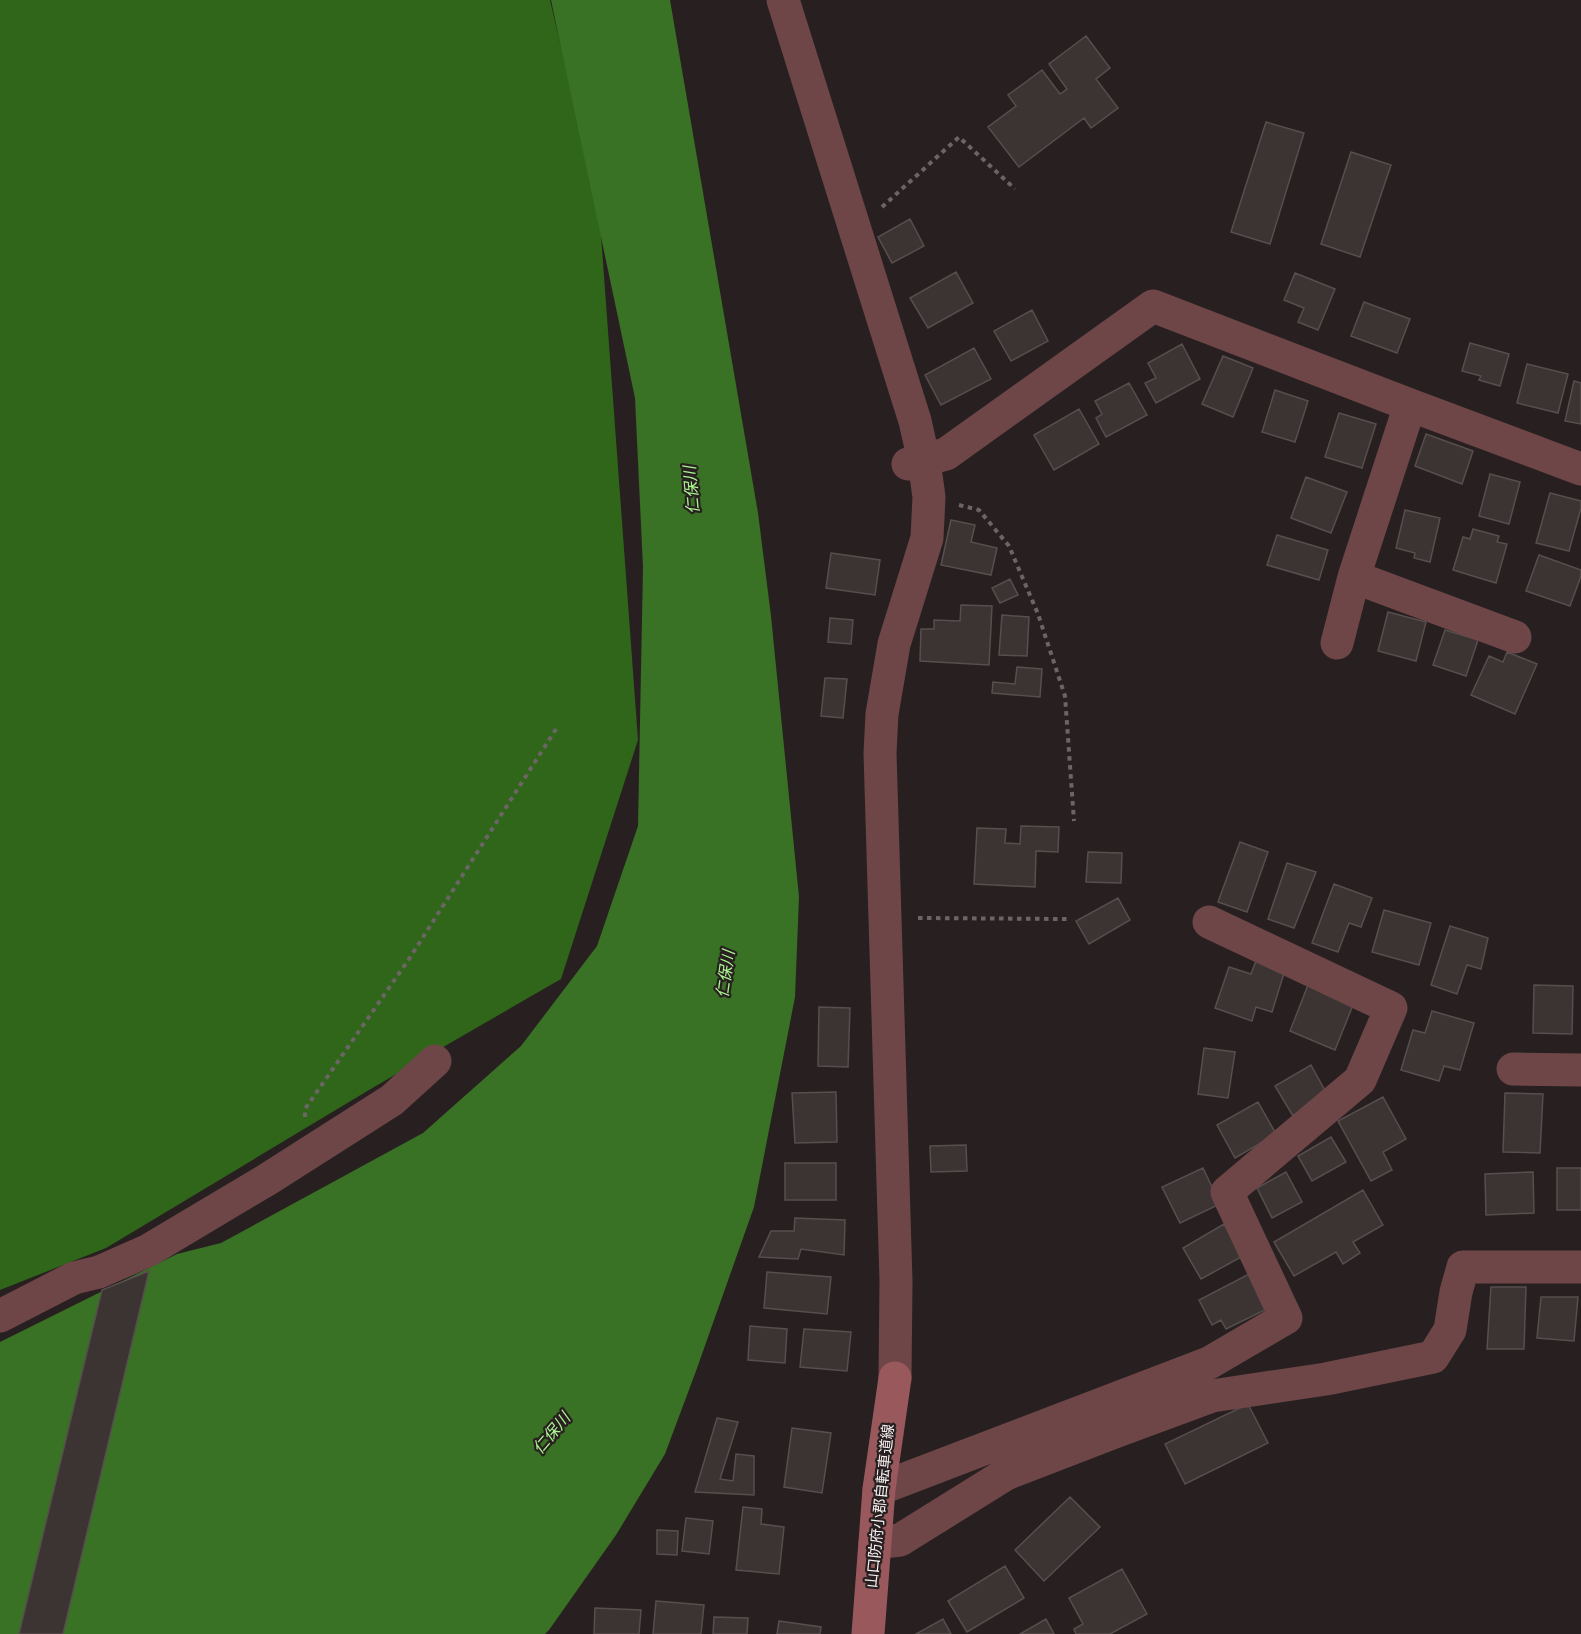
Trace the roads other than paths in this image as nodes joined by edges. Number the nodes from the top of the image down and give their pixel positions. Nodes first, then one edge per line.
1 (783, 0) edge
2 (1410, 405) junction
3 (916, 462) junction
4 (1581, 469) edge
5 (1354, 577) junction
6 (1515, 638) dead end
7 (1337, 643) dead end
8 (1209, 921) dead end
9 (435, 1061) dead end
10 (1513, 1069) dead end
11 (1581, 1070) edge
12 (1581, 1267) edge
13 (0, 1316) edge
14 (894, 1378) joint
15 (879, 1489) junction
16 (875, 1544) junction
17 (868, 1634) edge

1 - 3 street
2 - 3 street
2 - 4 street
2 - 5 street
3 - 14 street
5 - 6 street
5 - 7 street
8 - 15 street
9 - 13 street
10 - 11 street
12 - 16 street
14 - 15 main road, 山口防府小郡自転車道線
15 - 16 main road, 山口防府小郡自転車道線
16 - 17 main road, 山口防府小郡自転車道線

